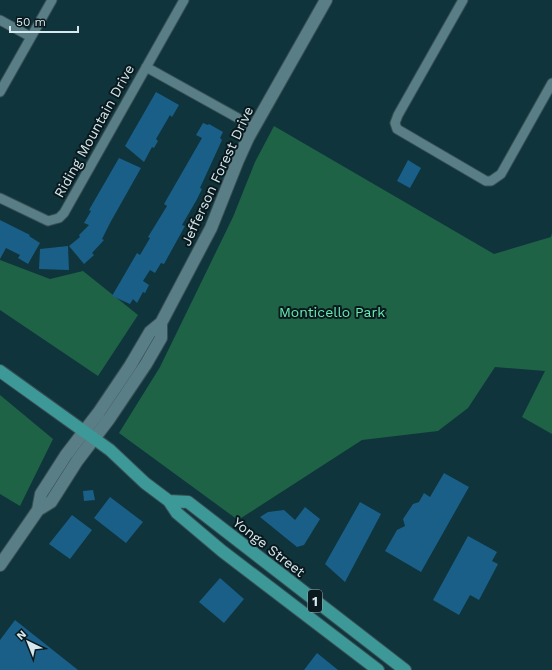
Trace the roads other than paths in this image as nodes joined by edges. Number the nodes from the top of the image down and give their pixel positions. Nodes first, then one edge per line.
1 (52, 0) edge
2 (184, 0) edge
3 (326, 0) edge
4 (463, 0) edge
5 (0, 20) edge
6 (31, 37) junction
7 (146, 67) junction
8 (552, 83) edge
9 (0, 92) edge
10 (254, 127) junction
11 (0, 198) edge
12 (0, 372) edge
13 (89, 435) junction
14 (169, 500) junction
15 (0, 566) edge
16 (378, 670) edge
17 (405, 670) edge

1 - 6 street
2 - 7 street, Riding Mountain Drive
3 - 10 street, Jefferson Forest Drive
4 - 8 street
5 - 6 street
6 - 9 street
7 - 10 street
7 - 11 street, Riding Mountain Drive
10 - 13 street, Jefferson Forest Drive
12 - 13 main road, Yonge Street / 1
13 - 14 main road, Yonge Street / 1
13 - 15 street, Jefferson Forest Drive
14 - 16 main road, Yonge Street / 1
14 - 17 main road, Yonge Street / 1

